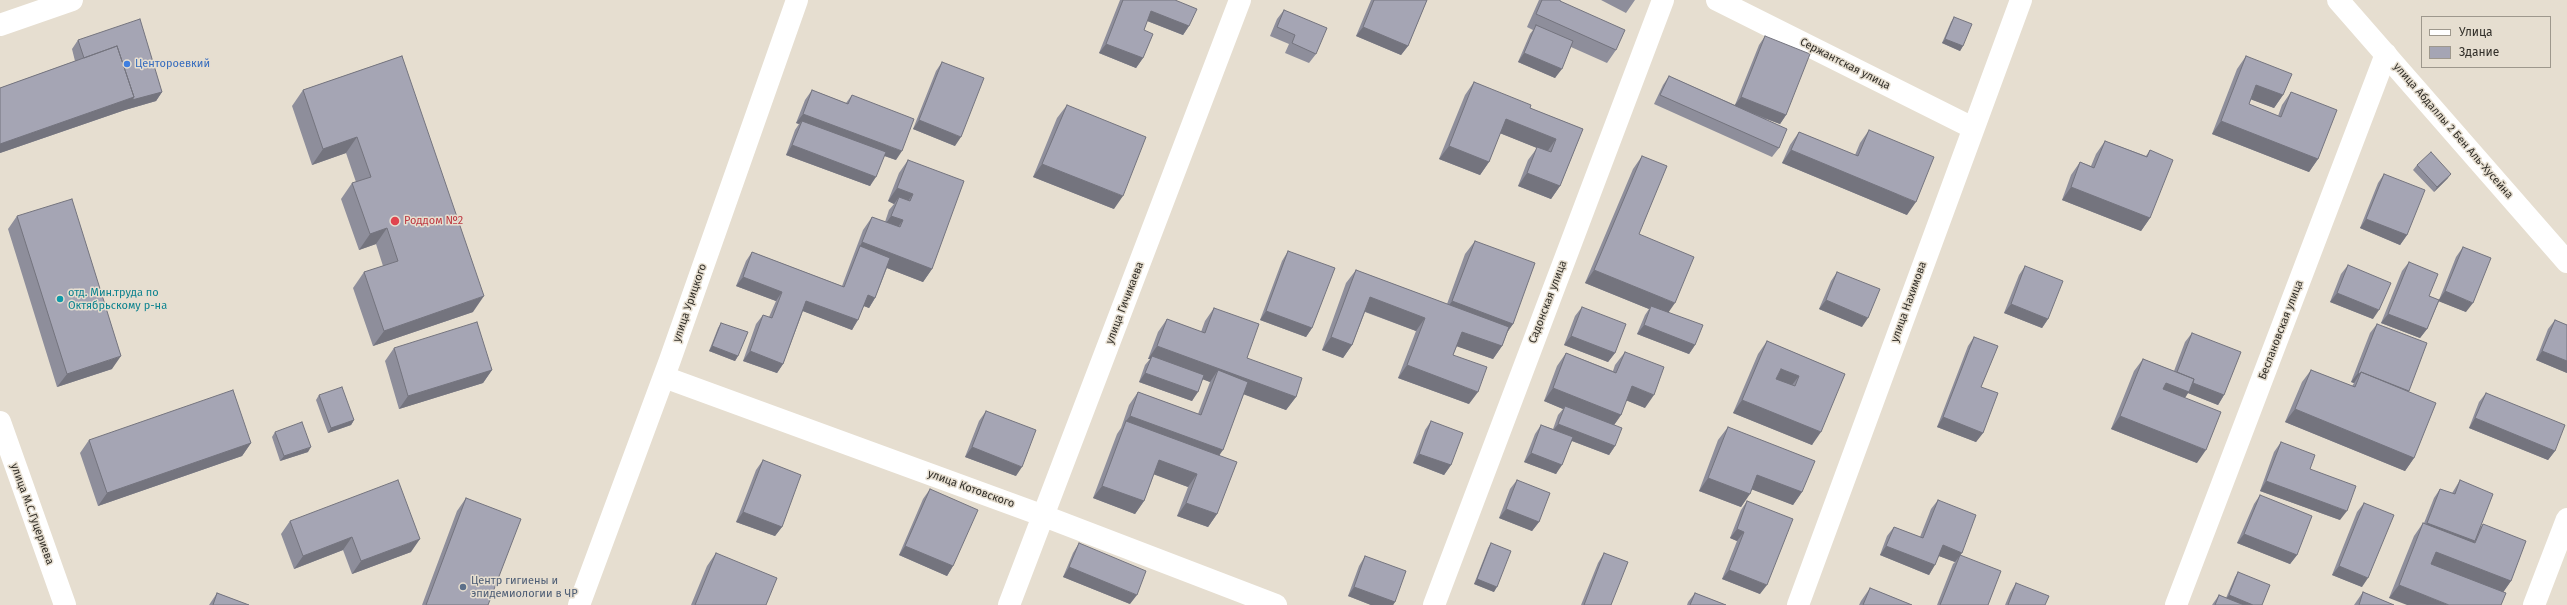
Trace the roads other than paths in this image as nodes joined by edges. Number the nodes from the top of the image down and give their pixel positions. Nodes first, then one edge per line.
1 (72, 0) edge
2 (797, 0) edge
3 (1240, 0) edge
4 (1663, 0) edge
5 (1717, 0) edge
6 (2021, 0) edge
7 (2338, 0) edge
8 (0, 25) edge
9 (2386, 54) junction
10 (1973, 128) junction
11 (2567, 262) edge
12 (664, 377) junction
13 (0, 422) edge
14 (1044, 516) junction
15 (2567, 519) edge
16 (65, 605) edge
17 (579, 605) edge
18 (1010, 605) edge
19 (1276, 605) edge
20 (1434, 605) edge
21 (1798, 605) edge
22 (2176, 605) edge
23 (2534, 605) edge

1 - 8 street
2 - 12 street, улица Урицкого
3 - 14 street, улица Гичикаева
4 - 20 street, Садонская улица
5 - 10 street, Сержантская улица
6 - 10 street, улица Нахимова
7 - 9 street, улица Абдаллы 2 Бен Аль-Хусейна
9 - 11 street, улица Абдаллы 2 Бен Аль-Хусейна
9 - 22 street, Беслановская улица
10 - 21 street, улица Нахимова
12 - 14 street, улица Котовского
12 - 17 street, улица Урицкого
13 - 16 street, улица М.С.Гуцериева
14 - 18 street, улица Гичикаева
14 - 19 street, улица Котовского
15 - 23 street

